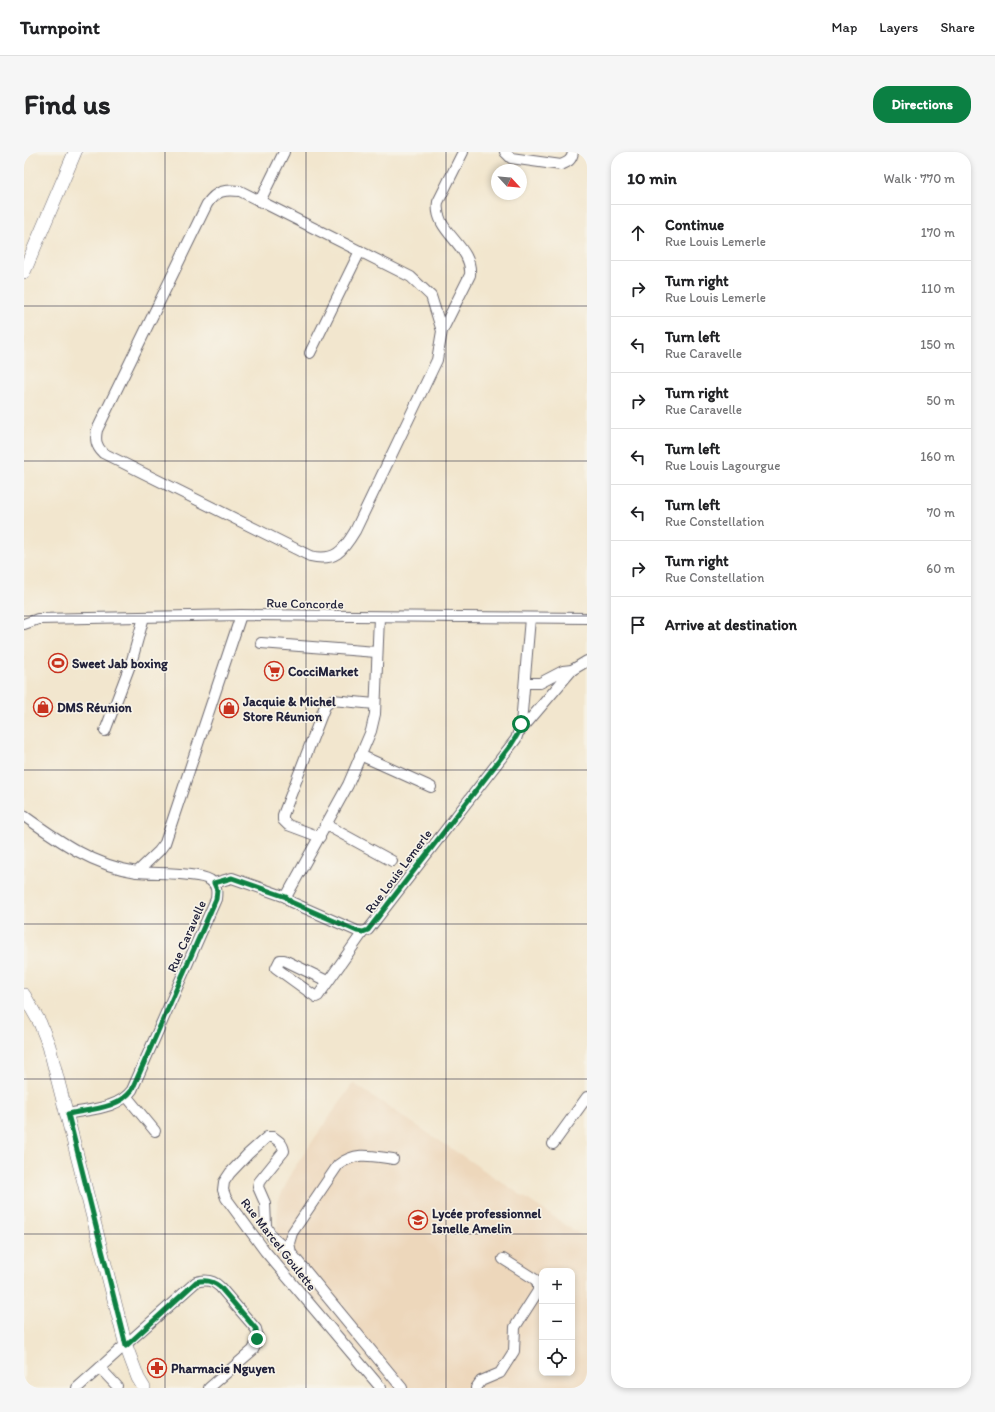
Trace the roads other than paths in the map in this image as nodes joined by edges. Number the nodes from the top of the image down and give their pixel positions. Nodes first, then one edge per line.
1 (75, 152) edge
2 (284, 152) edge
3 (463, 152) edge
4 (505, 152) edge
5 (573, 152) edge
6 (260, 201) junction
7 (360, 251) junction
8 (24, 272) edge
9 (442, 331) junction
10 (310, 353) dead end
11 (241, 615) junction
12 (144, 617) junction
13 (379, 617) junction
14 (530, 618) junction
15 (587, 618) edge
16 (24, 624) edge
17 (261, 643) dead end
18 (376, 652) junction
19 (587, 661) edge
20 (572, 670) junction
21 (525, 683) junction
22 (375, 704) junction
23 (105, 731) dead end
24 (519, 732) junction
25 (360, 756) junction
26 (431, 787) dead end
27 (24, 816) edge
28 (326, 825) junction
29 (320, 837) junction
30 (392, 861) dead end
31 (137, 872) junction
32 (214, 883) junction
33 (286, 897) junction
34 (363, 932) junction
35 (327, 981) junction
36 (24, 995) edge
37 (127, 1097) junction
38 (587, 1097) edge
39 (68, 1114) junction
40 (155, 1131) dead end
41 (553, 1144) dead end
42 (394, 1159) dead end
43 (291, 1253) junction
44 (502, 1260) dead end
45 (126, 1346) junction
46 (100, 1368) junction
47 (117, 1386) dead end
48 (77, 1388) edge
49 (144, 1388) edge
50 (209, 1388) edge
51 (381, 1388) edge
52 (402, 1388) edge
53 (476, 1388) edge

1 - 8 main road
2 - 6 street
3 - 9 street
4 - 5 street
6 - 7 street
6 - 9 street
7 - 9 street
7 - 10 street
11 - 12 street, Rue Concorde
11 - 13 street, Rue Concorde
11 - 31 street
12 - 16 street, Rue Concorde
12 - 23 street
13 - 14 street, Rue Concorde
13 - 18 street
14 - 15 street, Rue Concorde
14 - 21 street, Rue Louis Lemerle
17 - 18 street
18 - 22 street
19 - 20 street, Rue Louis Lemerle
20 - 21 street, Rue Louis Lemerle
20 - 24 street, Rue Louis Lemerle
21 - 24 street, Rue Louis Lemerle
22 - 25 street
22 - 29 street
24 - 34 street, Rue Louis Lemerle
25 - 26 street
25 - 28 street
27 - 31 street
28 - 29 street
28 - 30 street
29 - 33 street
31 - 32 street
32 - 33 street
32 - 37 street, Rue Caravelle
33 - 34 street
34 - 35 street, Rue Louis Lemerle
35 - 35 street, Rue Louis Lemerle
36 - 39 main road
37 - 39 street
37 - 40 street
38 - 41 street
39 - 45 main road
42 - 43 street
43 - 51 street, Rue Marcel Goulette
43 - 52 street
44 - 53 street
45 - 46 street
45 - 49 main road
45 - 50 street
46 - 47 street
46 - 48 street

